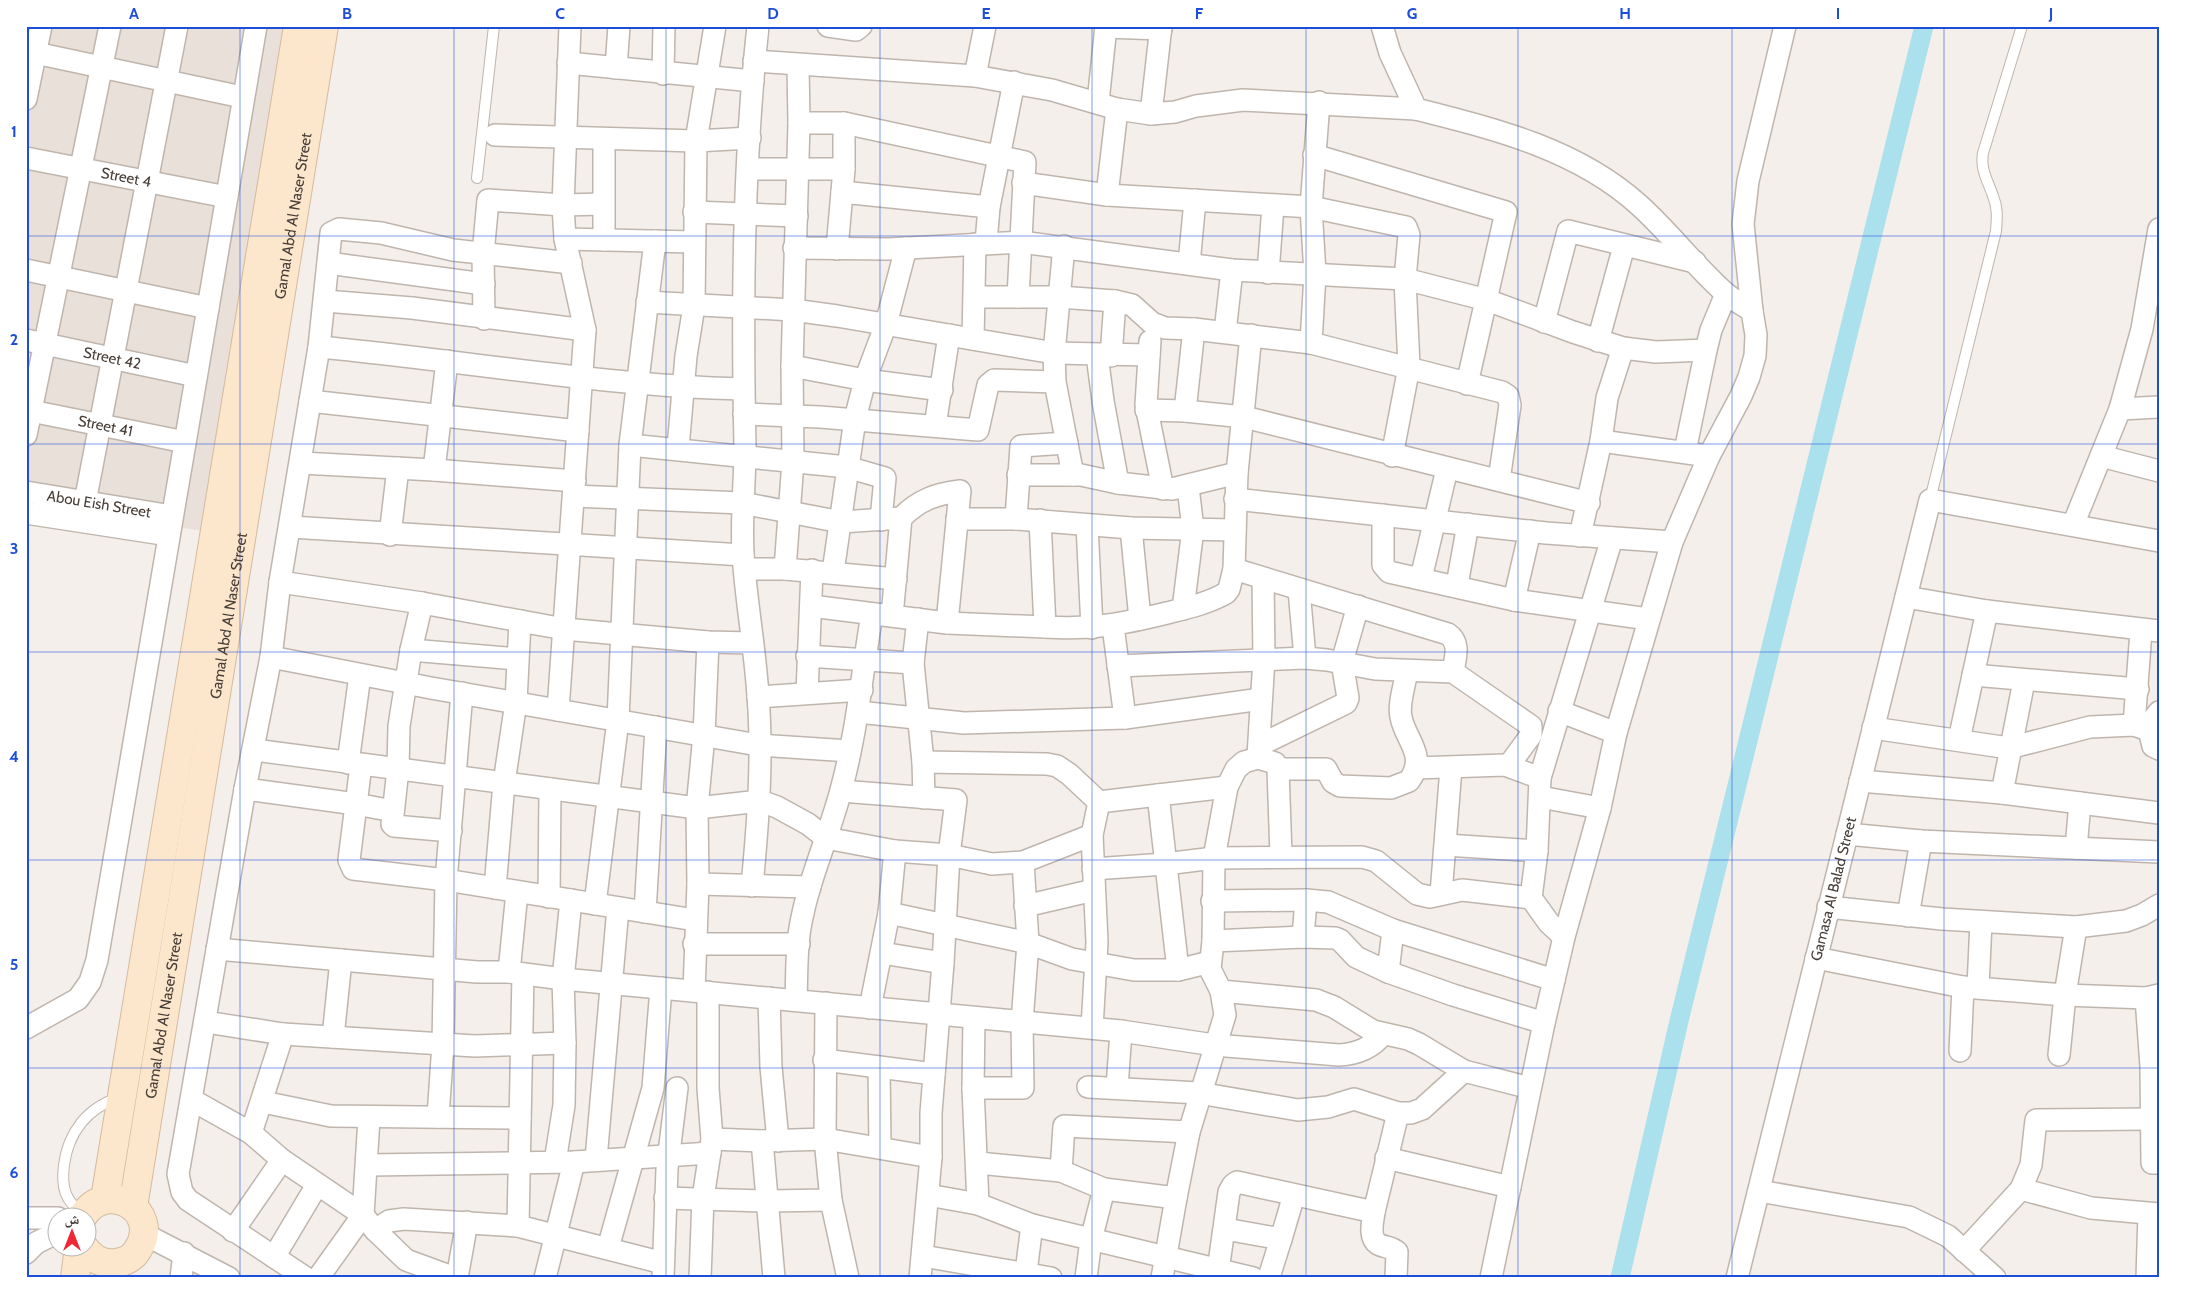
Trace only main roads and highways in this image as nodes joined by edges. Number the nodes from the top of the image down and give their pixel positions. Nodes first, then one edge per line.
1 (298, 26) edge
2 (324, 26) edge
3 (92, 1206) edge
4 (133, 1206) junction
5 (98, 1208) edge
6 (78, 1256) edge
7 (92, 1256) edge
8 (127, 1268) edge
9 (75, 1278) edge

1 - 3 main road, Gamal Abd Al Naser Street
2 - 4 main road, Gamal Abd Al Naser Street
4 - 5 main road
4 - 8 main road
6 - 9 main road
7 - 8 main road

